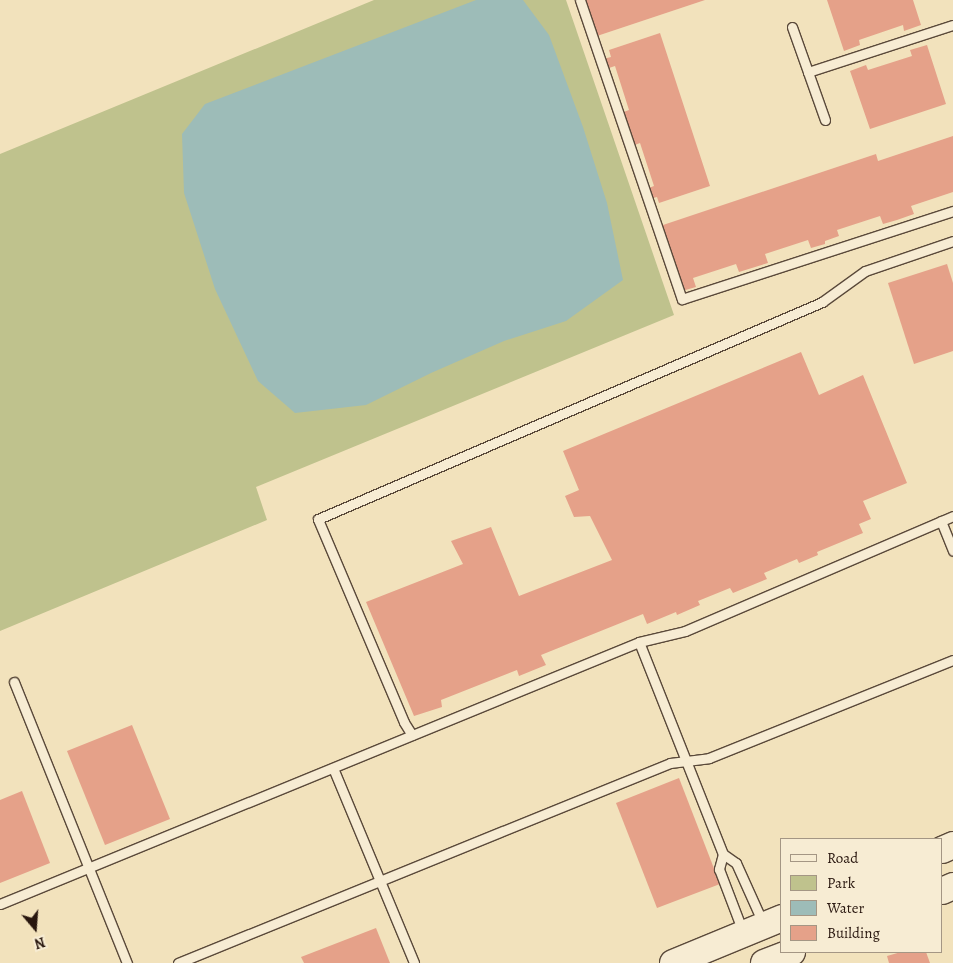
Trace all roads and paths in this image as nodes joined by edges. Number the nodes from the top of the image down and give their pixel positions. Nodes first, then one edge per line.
1 (580, 0) edge
2 (953, 25) edge
3 (792, 27) dead end
4 (808, 72) junction
5 (825, 120) dead end
6 (953, 211) edge
7 (953, 241) edge
8 (953, 516) edge
9 (941, 521) junction
10 (953, 551) edge
11 (639, 642) junction
12 (953, 660) edge
13 (14, 682) dead end
14 (412, 735) junction
15 (686, 762) junction
16 (333, 768) junction
17 (723, 854) junction
18 (88, 868) junction
19 (380, 881) junction
20 (0, 904) edge
21 (763, 925) edge
22 (789, 953) edge
23 (127, 963) edge
24 (178, 963) edge
25 (414, 963) edge
26 (673, 963) edge
27 (714, 963) edge
28 (764, 963) edge

1 - 6 lane
2 - 4 lane
3 - 4 lane
4 - 5 lane
7 - 14 lane
8 - 9 lane
9 - 10 lane
9 - 11 lane
11 - 14 lane
11 - 15 lane
12 - 15 lane
13 - 18 lane
14 - 16 lane
15 - 17 lane
15 - 19 lane
16 - 18 lane
16 - 19 lane
17 - 21 lane
17 - 21 lane
18 - 20 lane
18 - 23 lane
19 - 24 lane
19 - 25 lane
21 - 26 main road
21 - 27 main road
22 - 28 main road

